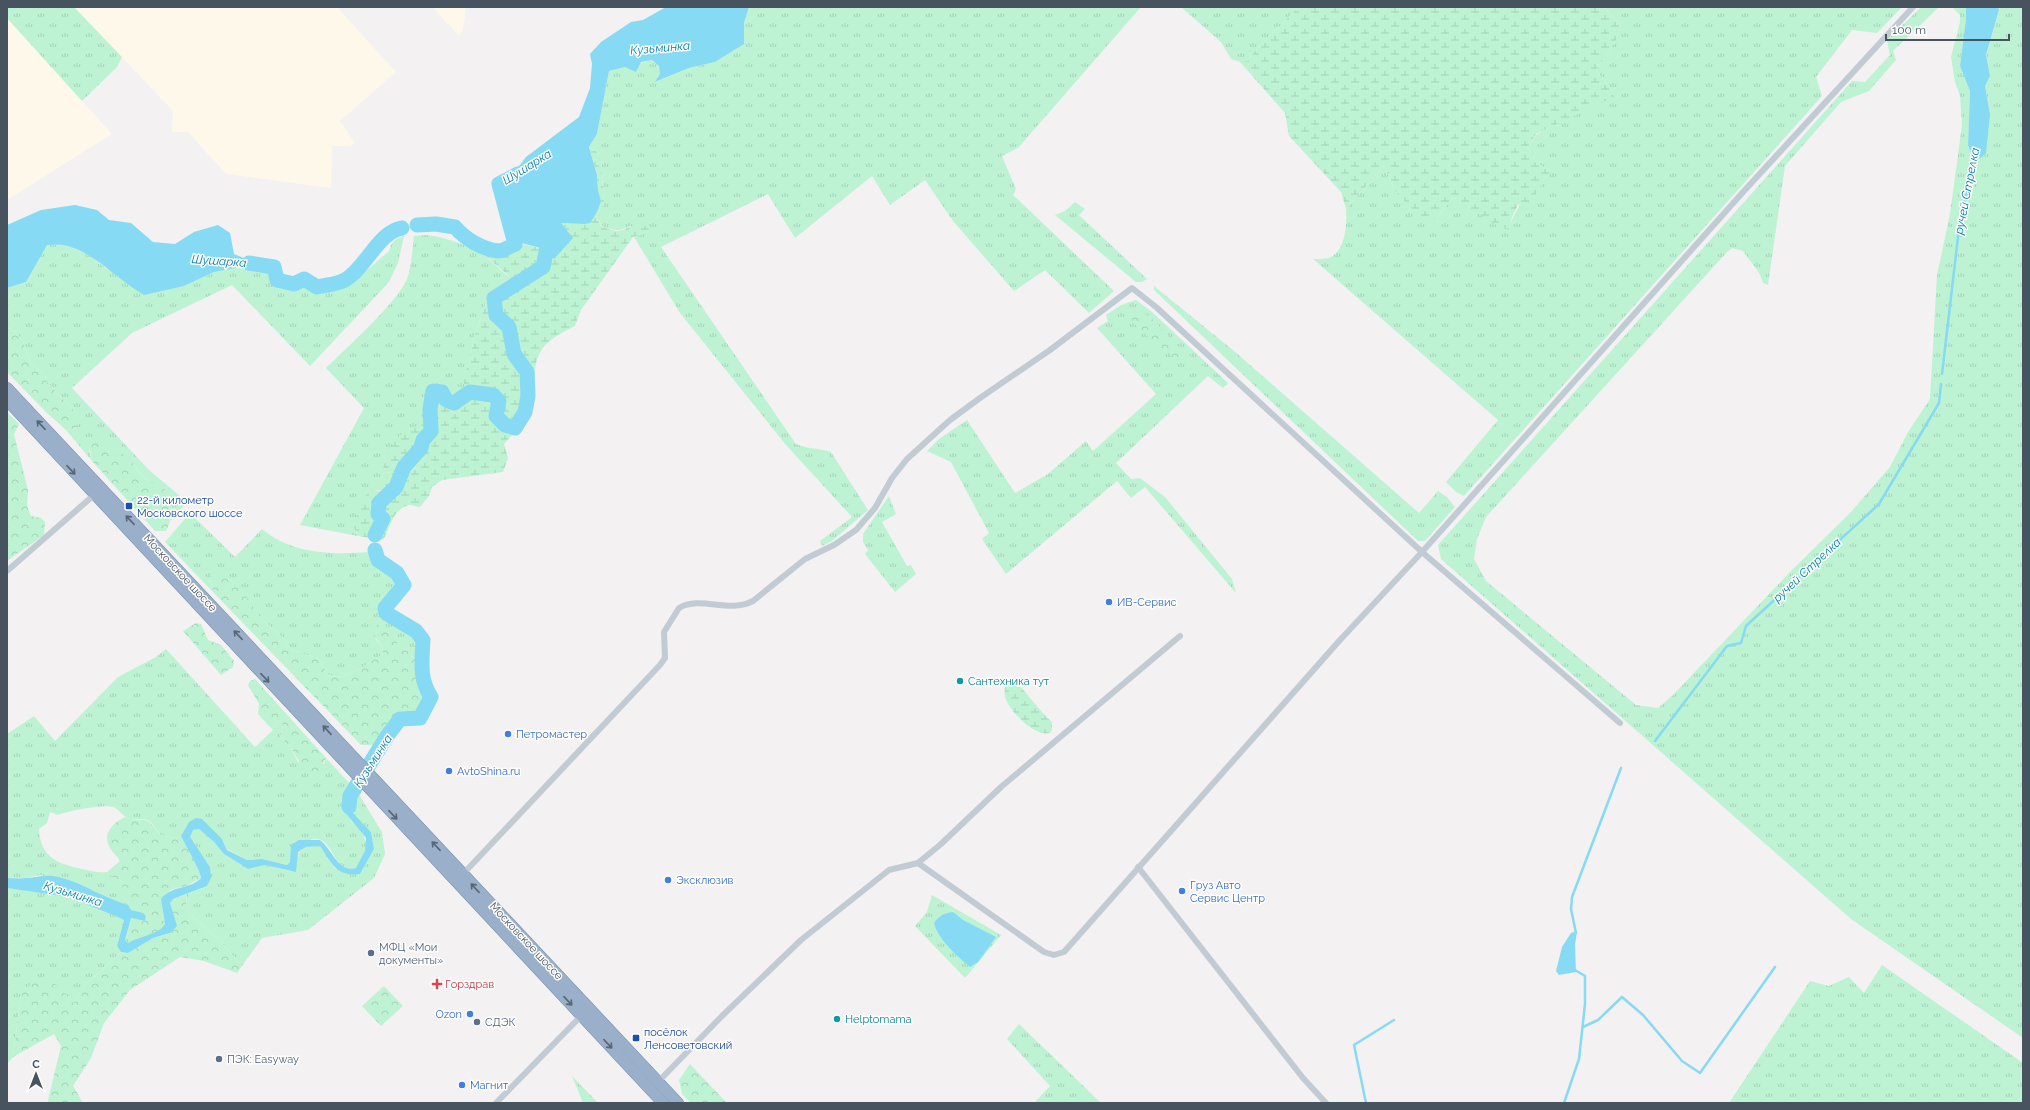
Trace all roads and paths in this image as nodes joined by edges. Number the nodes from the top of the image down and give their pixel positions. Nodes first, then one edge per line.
1 (1913, 7) edge
2 (7, 388) edge
3 (7, 400) edge
4 (94, 495) junction
5 (1422, 552) junction
6 (7, 571) edge
7 (1180, 636) dead end
8 (1620, 724) dead end
9 (350, 762) junction
10 (370, 783) junction
11 (918, 863) junction
12 (1138, 867) junction
13 (463, 874) junction
14 (585, 1011) junction
15 (655, 1086) junction
16 (496, 1103) edge
17 (663, 1103) edge
18 (678, 1103) edge
19 (1326, 1103) edge

1 - 5 street
9 -> 2 highway, Московское шоссе
3 -> 4 highway, Московское шоссе
4 - 6 street
4 -> 9 highway, Московское шоссе
5 - 8 street
5 - 12 street
5 - 13 street
7 - 11 street
9 - 10 highway
13 -> 10 highway, Московское шоссе
10 -> 14 highway, Московское шоссе
11 - 12 street
11 - 15 street
12 - 19 street
14 -> 13 highway, Московское шоссе
14 - 15 highway, Московское шоссе
14 - 16 street
15 - 17 highway, Московское шоссе
15 - 18 highway, Московское шоссе

